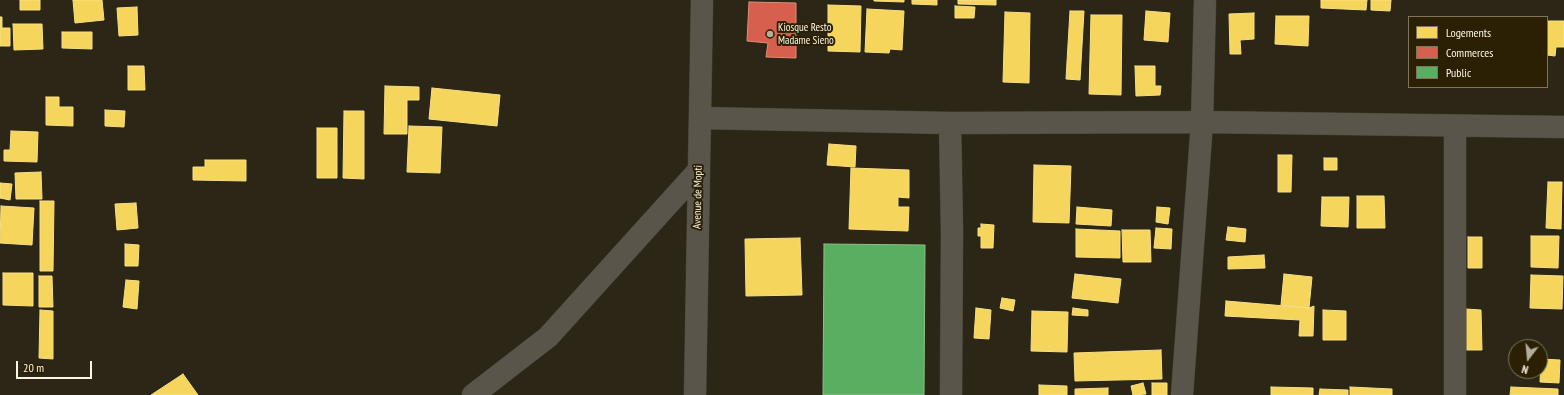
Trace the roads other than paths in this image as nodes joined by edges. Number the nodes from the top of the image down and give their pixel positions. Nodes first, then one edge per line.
1 (702, 0) edge
2 (1204, 0) edge
3 (700, 118) junction
4 (1202, 122) junction
5 (950, 123) junction
6 (1455, 126) junction
7 (1564, 127) edge
8 (699, 170) junction
9 (473, 395) edge
10 (695, 395) edge
11 (951, 395) edge
12 (1182, 395) edge
13 (1455, 395) edge

1 - 3 street, Avenue de Mopti
2 - 4 street
3 - 5 street
3 - 8 street, Avenue de Mopti
4 - 5 street
4 - 6 street
4 - 12 street
5 - 11 street
6 - 7 street
6 - 13 street
8 - 9 street
8 - 10 street, Avenue de Mopti

